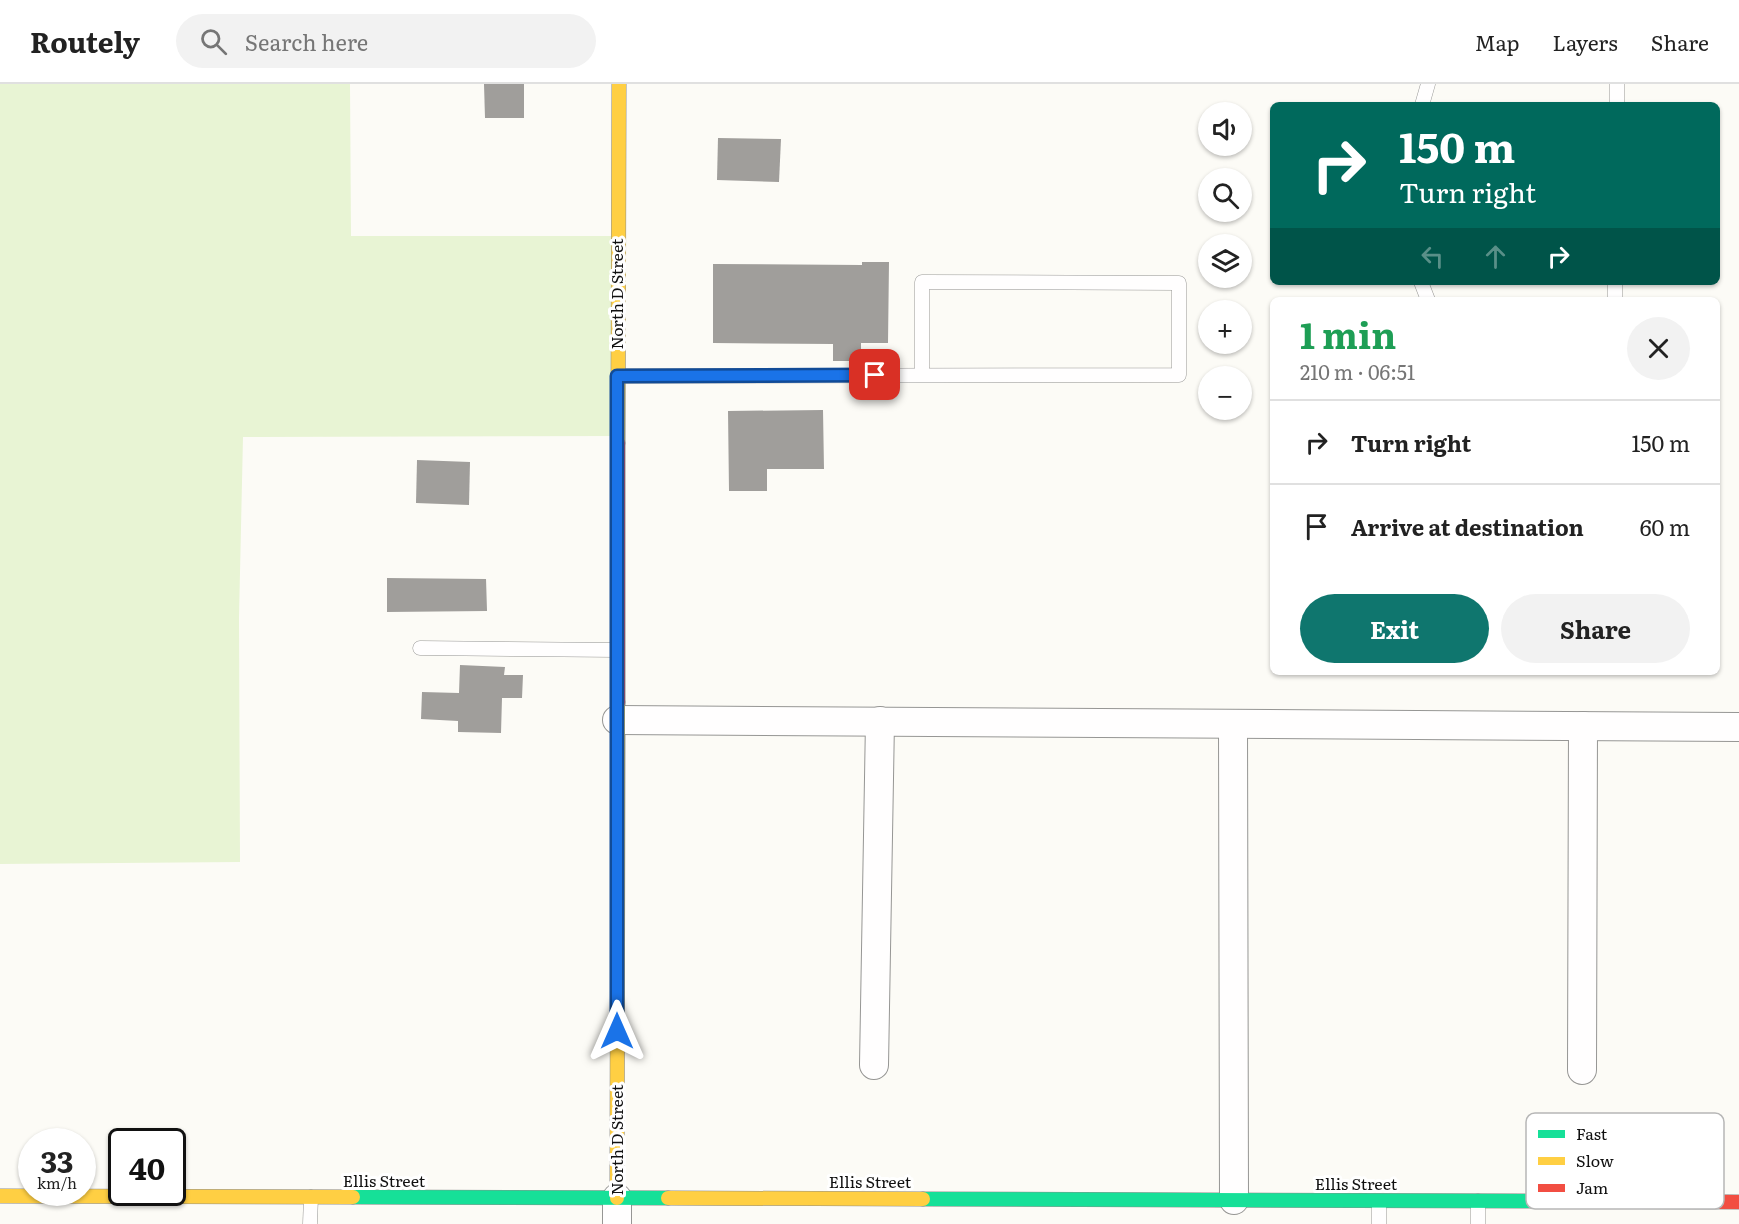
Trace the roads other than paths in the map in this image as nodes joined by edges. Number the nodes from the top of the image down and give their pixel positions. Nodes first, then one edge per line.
1 (619, 84) edge
2 (1428, 84) edge
3 (1617, 84) edge
4 (1423, 102) edge
5 (1617, 102) edge
6 (921, 375) junction
7 (617, 376) junction
8 (420, 648) dead end
9 (617, 650) junction
10 (617, 720) junction
11 (880, 721) junction
12 (1233, 724) junction
13 (1583, 726) junction
14 (1739, 727) edge
15 (874, 1065) dead end
16 (1582, 1070) dead end
17 (0, 1196) edge
18 (311, 1197) junction
19 (1234, 1200) junction
20 (1379, 1201) junction
21 (1478, 1201) junction
22 (1526, 1201) edge
23 (1724, 1202) edge
24 (1739, 1202) edge
25 (617, 1211) edge
26 (310, 1224) edge
27 (1379, 1224) edge
28 (1478, 1224) edge

1 - 7 street, North D Street
2 - 4 lane
3 - 5 lane
6 - 6 lane
6 - 7 lane
7 - 9 street, North D Street
8 - 9 lane
9 - 10 street, North D Street
10 - 11 street
10 - 25 street, North D Street
11 - 12 street
11 - 15 street
12 - 13 street
12 - 19 street
13 - 14 street
13 - 16 street
17 - 18 street, Ellis Street
18 - 25 street, Ellis Street
18 - 26 lane
19 - 20 street, Ellis Street
19 - 25 street, Ellis Street
20 - 21 street, Ellis Street
20 - 27 lane
21 - 22 street, Ellis Street
21 - 28 lane
23 - 24 street, Ellis Street

